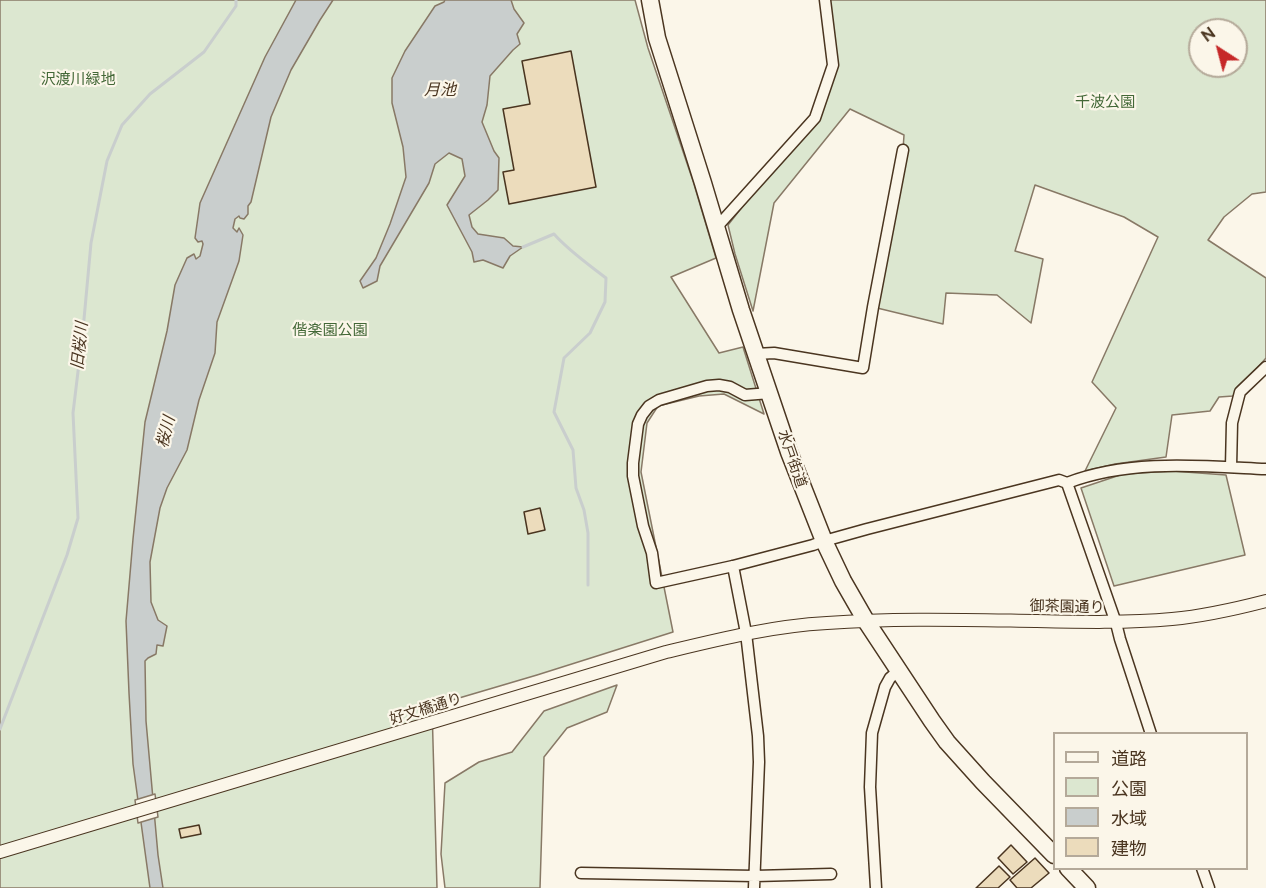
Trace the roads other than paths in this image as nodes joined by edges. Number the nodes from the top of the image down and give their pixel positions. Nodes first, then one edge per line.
1 (650, 0) edge
2 (825, 0) edge
3 (903, 150) dead end
4 (716, 228) junction
5 (756, 354) junction
6 (1266, 366) edge
7 (770, 393) junction
8 (1231, 467) junction
9 (1266, 469) edge
10 (1067, 483) junction
11 (824, 541) junction
12 (733, 566) junction
13 (1266, 601) edge
14 (866, 621) junction
15 (1116, 623) junction
16 (746, 633) junction
17 (898, 671) junction
18 (1150, 732) edge
19 (0, 852) edge
20 (1053, 854) edge
21 (1070, 870) edge
22 (1203, 870) edge
23 (581, 873) dead end
24 (831, 874) dead end
25 (754, 876) junction
26 (754, 888) edge
27 (876, 888) edge
28 (1087, 888) edge
29 (1209, 888) edge

1 - 4 main road, 水戸街道
2 - 4 street
3 - 5 street
4 - 5 main road, 水戸街道
5 - 7 main road, 水戸街道
6 - 8 street
7 - 11 main road, 水戸街道
7 - 12 street
8 - 9 street
8 - 10 street
10 - 11 street
10 - 15 street
11 - 12 street
11 - 14 main road, 水戸街道
12 - 16 street
13 - 15 street, 御茶園通り
14 - 15 street, 御茶園通り
14 - 16 street, 好文橋通り
14 - 17 main road, 水戸街道
15 - 18 street
16 - 19 street, 好文橋通り
16 - 25 street
17 - 20 main road, 水戸街道
17 - 27 street
21 - 28 main road
22 - 29 street
23 - 25 street
24 - 25 street
25 - 26 street

